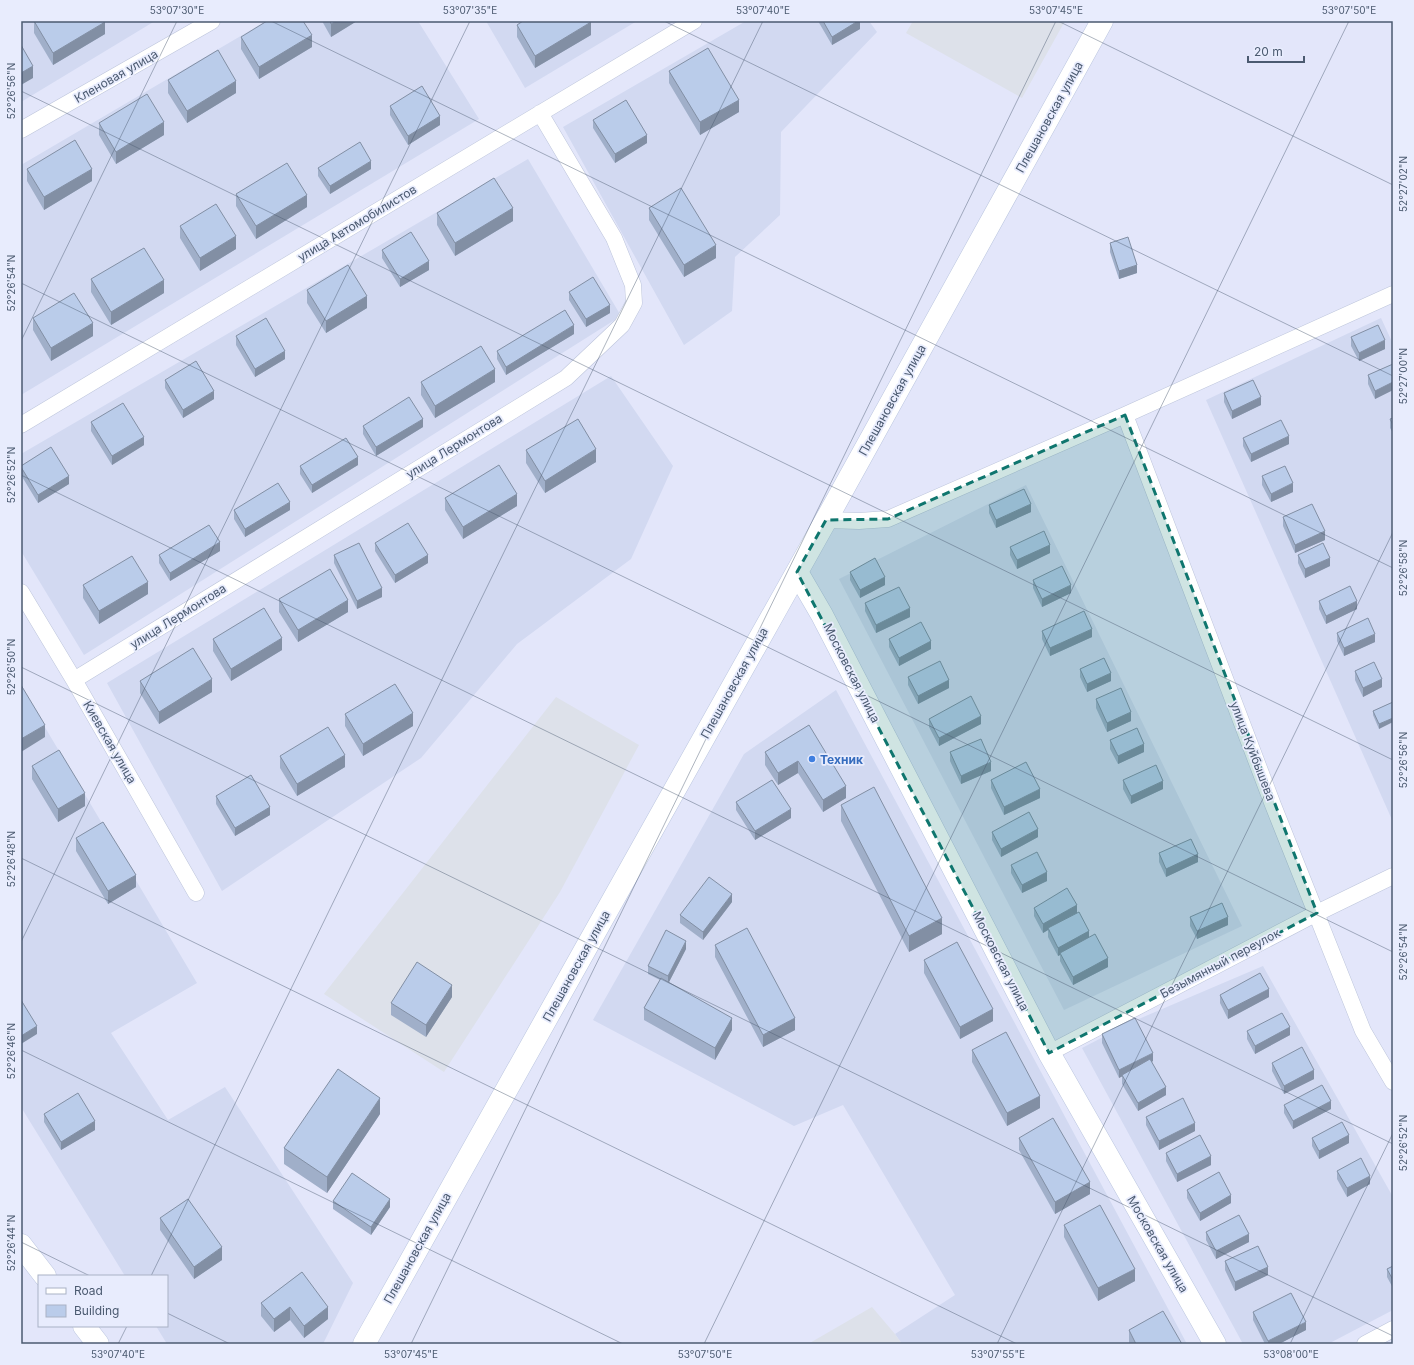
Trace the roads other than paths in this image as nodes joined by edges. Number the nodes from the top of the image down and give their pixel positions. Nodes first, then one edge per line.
1 (212, 21) edge
2 (694, 21) edge
3 (1102, 21) edge
4 (540, 113) junction
5 (21, 130) edge
6 (1393, 294) edge
7 (1125, 414) junction
8 (21, 425) edge
9 (826, 520) junction
10 (797, 572) junction
11 (21, 592) edge
12 (74, 680) junction
13 (1393, 876) edge
14 (196, 893) dead end
15 (1317, 913) junction
16 (1049, 1053) junction
17 (1393, 1082) edge
18 (21, 1245) edge
19 (44, 1275) edge
20 (85, 1327) edge
21 (1393, 1329) edge
22 (98, 1344) edge
23 (364, 1344) edge
24 (1215, 1344) edge
25 (1365, 1344) edge

1 - 5 street, Кленовая улица
2 - 4 street, улица Автомобилистов
3 - 9 main road, Плешановская улица
4 - 8 street, улица Автомобилистов
4 - 12 street, улица Лермонтова
6 - 7 street
7 - 9 street
7 - 15 street, улица Куйбышева
9 - 10 main road, Плешановская улица
10 - 16 main road, Московская улица
10 - 23 main road, Плешановская улица
11 - 12 street, Киевская улица
12 - 14 street, Киевская улица
13 - 15 street, Безымянный переулок
15 - 16 street, Безымянный переулок
15 - 17 street, улица Куйбышева
16 - 24 main road, Московская улица
18 - 19 main road
20 - 22 main road
21 - 25 street

